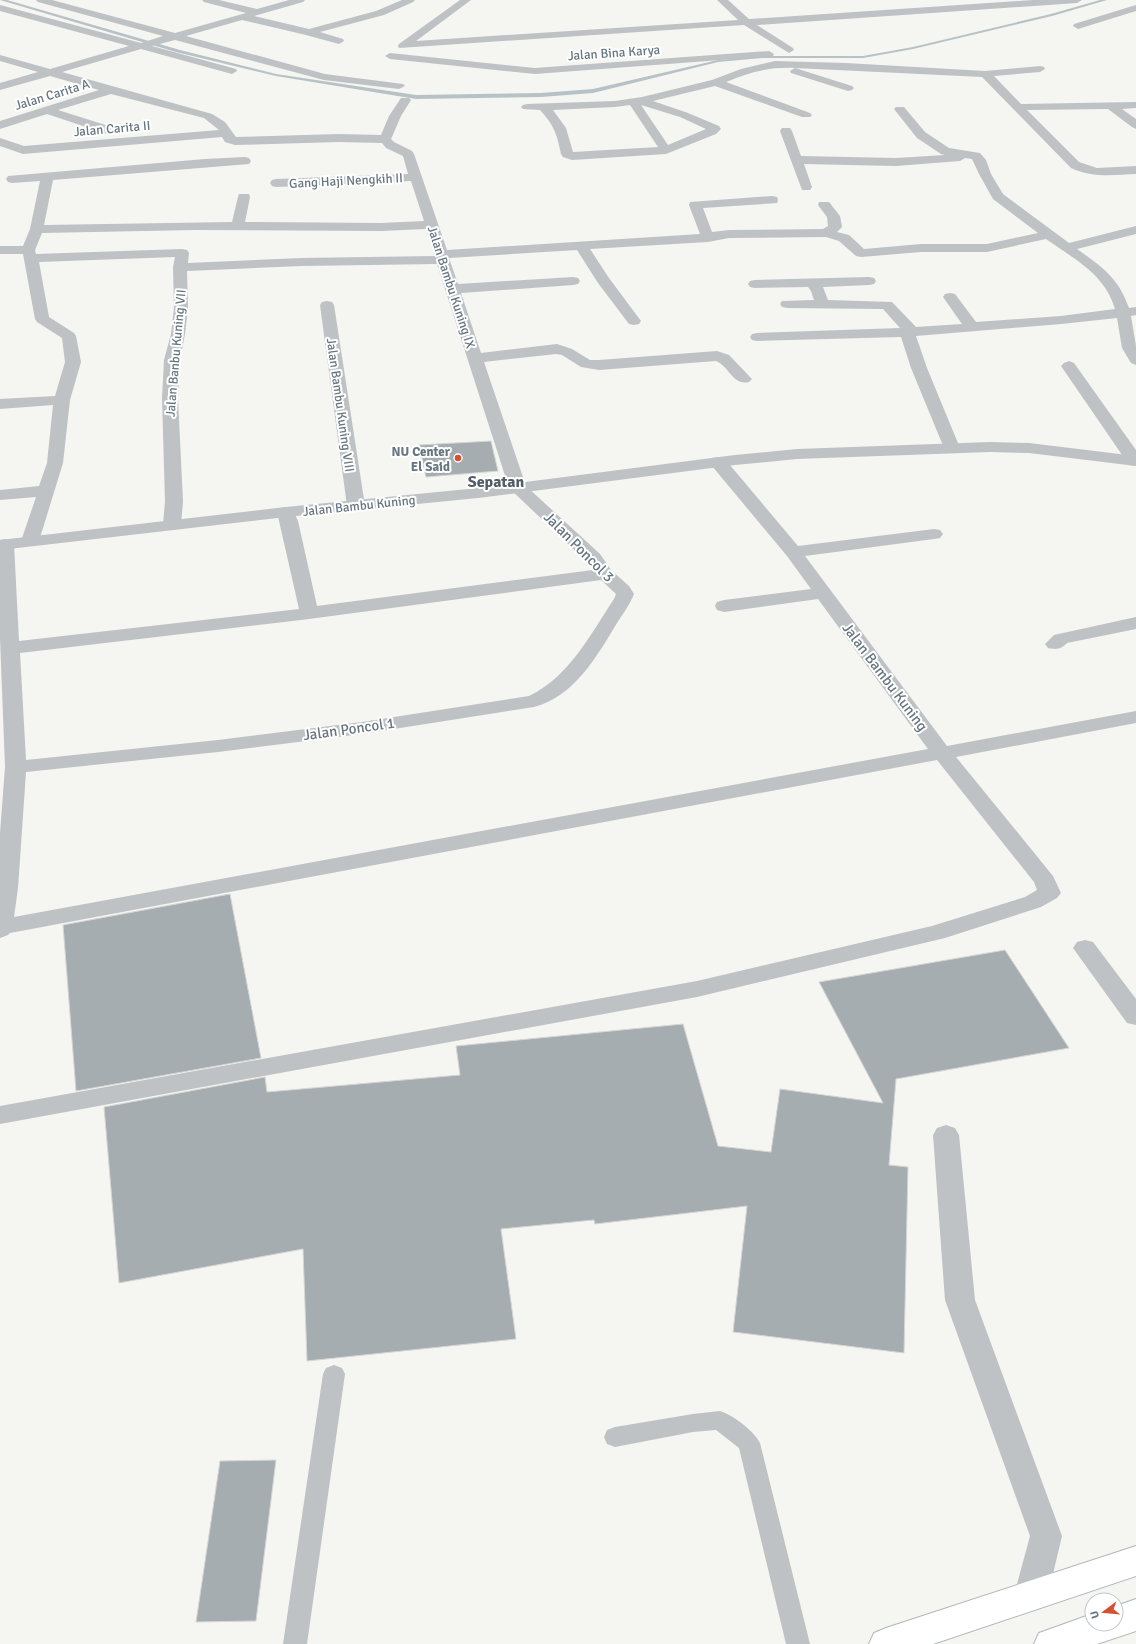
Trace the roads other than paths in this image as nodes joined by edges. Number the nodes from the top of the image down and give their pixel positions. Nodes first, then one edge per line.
1 (41, 0) edge
2 (207, 0) edge
3 (300, 0) edge
4 (410, 0) edge
5 (466, 0) edge
6 (722, 0) edge
7 (1077, 0) edge
8 (0, 8) edge
9 (1136, 8) edge
10 (257, 12) junction
11 (25, 15) junction
12 (242, 17) junction
13 (6, 20) dead end
14 (746, 22) junction
15 (1078, 26) dead end
16 (309, 32) junction
17 (176, 36) junction
18 (339, 41) dead end
19 (143, 45) junction
20 (405, 45) junction
21 (0, 58) edge
22 (775, 64) junction
23 (1040, 69) dead end
24 (232, 71) dead end
25 (48, 72) junction
26 (985, 74) junction
27 (716, 82) junction
28 (0, 86) edge
29 (399, 86) dead end
30 (848, 88) dead end
31 (111, 90) junction
32 (405, 100) dead end
33 (638, 101) junction
34 (1110, 105) junction
35 (1136, 105) edge
36 (527, 107) dead end
37 (544, 107) junction
38 (1017, 107) junction
39 (900, 109) dead end
40 (46, 110) junction
41 (806, 115) dead end
42 (0, 125) edge
43 (1136, 125) edge
44 (111, 131) dead end
45 (786, 131) dead end
46 (228, 133) junction
47 (385, 139) junction
48 (0, 142) edge
49 (666, 150) junction
50 (976, 156) junction
51 (796, 160) junction
52 (245, 161) dead end
53 (1136, 170) edge
54 (47, 177) junction
55 (415, 177) junction
56 (12, 179) dead end
57 (276, 183) dead end
58 (806, 187) dead end
59 (244, 197) dead end
60 (772, 200) dead end
61 (824, 205) dead end
62 (431, 225) junction
63 (238, 226) junction
64 (37, 229) junction
65 (1136, 230) edge
66 (826, 233) junction
67 (1049, 234) junction
68 (708, 238) junction
69 (581, 246) junction
70 (1068, 247) junction
71 (0, 250) edge
72 (29, 254) junction
73 (442, 258) junction
74 (181, 260) junction
75 (573, 281) dead end
76 (869, 281) dead end
77 (812, 283) junction
78 (755, 284) dead end
79 (452, 289) junction
80 (950, 297) dead end
81 (787, 304) dead end
82 (326, 305) dead end
83 (822, 305) junction
84 (1130, 312) edge
85 (634, 321) dead end
86 (972, 328) junction
87 (912, 332) junction
88 (757, 337) dead end
89 (475, 358) junction
90 (1136, 360) edge
91 (1069, 366) dead end
92 (744, 379) dead end
93 (62, 400) junction
94 (0, 404) edge
95 (952, 448) junction
96 (1135, 461) edge
97 (718, 462) junction
98 (518, 488) junction
99 (45, 491) junction
100 (0, 495) edge
101 (356, 506) junction
102 (286, 512) junction
103 (172, 524) junction
104 (934, 534) dead end
105 (30, 541) junction
106 (2, 544) edge
107 (793, 552) junction
108 (605, 574) junction
109 (622, 590) joint
110 (823, 593) junction
111 (724, 606) dead end
112 (309, 613) junction
113 (1136, 623) edge
114 (1055, 644) dead end
115 (11, 648) junction
116 (1136, 717) edge
117 (941, 752) junction
118 (16, 767) junction
119 (4, 864) edge
120 (0, 929) edge
121 (1085, 948) dead end
122 (1136, 1017) edge
123 (0, 1115) edge
124 (946, 1135) dead end
125 (334, 1374) dead end
126 (615, 1437) dead end
127 (1136, 1561) edge
128 (1031, 1595) junction
129 (1136, 1615) edge
130 (1124, 1619) edge
131 (1086, 1632) edge
132 (295, 1644) edge
133 (798, 1644) edge
134 (886, 1644) edge
135 (1051, 1644) edge

1 - 17 street
2 - 10 street
3 - 10 street
4 - 16 street
5 - 20 street
6 - 14 street
7 - 14 street
8 - 11 street
9 - 15 street
10 - 12 street
11 - 13 street
11 - 19 street
12 - 16 street
12 - 17 street
14 - 20 street
14 - 20 street, Jalan Bina Karya
16 - 18 street
17 - 19 street
17 - 29 street
19 - 24 street
19 - 25 street
21 - 25 street
22 - 26 street
22 - 27 street
22 - 30 street
23 - 26 street
25 - 28 street
25 - 31 street
26 - 38 street
27 - 33 street
27 - 41 street
31 - 40 street, Jalan Carita A
31 - 46 street
32 - 47 street
33 - 37 street
33 - 49 street
33 - 49 street
34 - 35 street
34 - 38 street
34 - 43 street
36 - 37 street
37 - 49 street
38 - 53 street
39 - 50 street
40 - 42 street, Jalan Carita A
40 - 44 street
45 - 51 street
46 - 47 street
46 - 48 street, Jalan Carita II
47 - 55 street, Jalan Bambu Kuning IX
50 - 51 street
50 - 67 street
51 - 58 street
52 - 54 street
54 - 56 street
54 - 64 street
55 - 57 street, Gang Haji Nengkih II
55 - 62 street, Jalan Bambu Kuning IX
59 - 63 street
60 - 68 street
61 - 66 street
62 - 63 street
62 - 73 street, Jalan Bambu Kuning IX
63 - 64 street
64 - 72 street
65 - 70 street
66 - 67 street
66 - 68 street
67 - 70 street
68 - 69 street
69 - 73 street
69 - 85 street
70 - 84 street
71 - 72 street
72 - 74 street
72 - 93 street
73 - 74 street
73 - 79 street, Jalan Bambu Kuning IX
74 - 103 street, Jalan Banbu Kuning VII
75 - 79 street
76 - 77 street
77 - 78 street
77 - 83 street
79 - 89 street, Jalan Bambu Kuning IX
80 - 86 street
81 - 83 street
82 - 101 street, Jalan Bambu Kuning VIII
83 - 87 street
84 - 86 street
84 - 90 street
86 - 87 street
87 - 88 street
87 - 95 street
89 - 92 street
89 - 98 street, Jalan Bambu Kuning IX
91 - 96 street
93 - 94 street
93 - 99 street
95 - 96 street, Jalan Bambu Kuning
95 - 97 street, Jalan Bambu Kuning
97 - 98 street, Jalan Bambu Kuning
97 - 107 street, Jalan Bambu Kuning
98 - 101 street, Jalan Bambu Kuning
98 - 108 street, Jalan Poncol 3
99 - 100 street
99 - 105 street
101 - 102 street, Jalan Bambu Kuning
102 - 103 street, Jalan Bambu Kuning
102 - 112 street
103 - 105 street, Jalan Bambu Kuning
104 - 107 street
105 - 106 street, Jalan Bambu Kuning
106 - 115 street
107 - 110 street, Jalan Bambu Kuning
108 - 109 street, Jalan Poncol 3
108 - 112 street
109 - 118 street, Jalan Poncol 1
110 - 111 street
110 - 117 street, Jalan Bambu Kuning
112 - 115 street
113 - 114 street
115 - 118 street
116 - 117 street
117 - 120 street
117 - 123 street, Jalan Bambu Kuning
118 - 119 street
119 - 120 street
121 - 122 street
124 - 128 street
125 - 132 lane
126 - 133 lane
127 - 128 main road
128 - 134 main road
129 - 130 main road
131 - 135 main road

